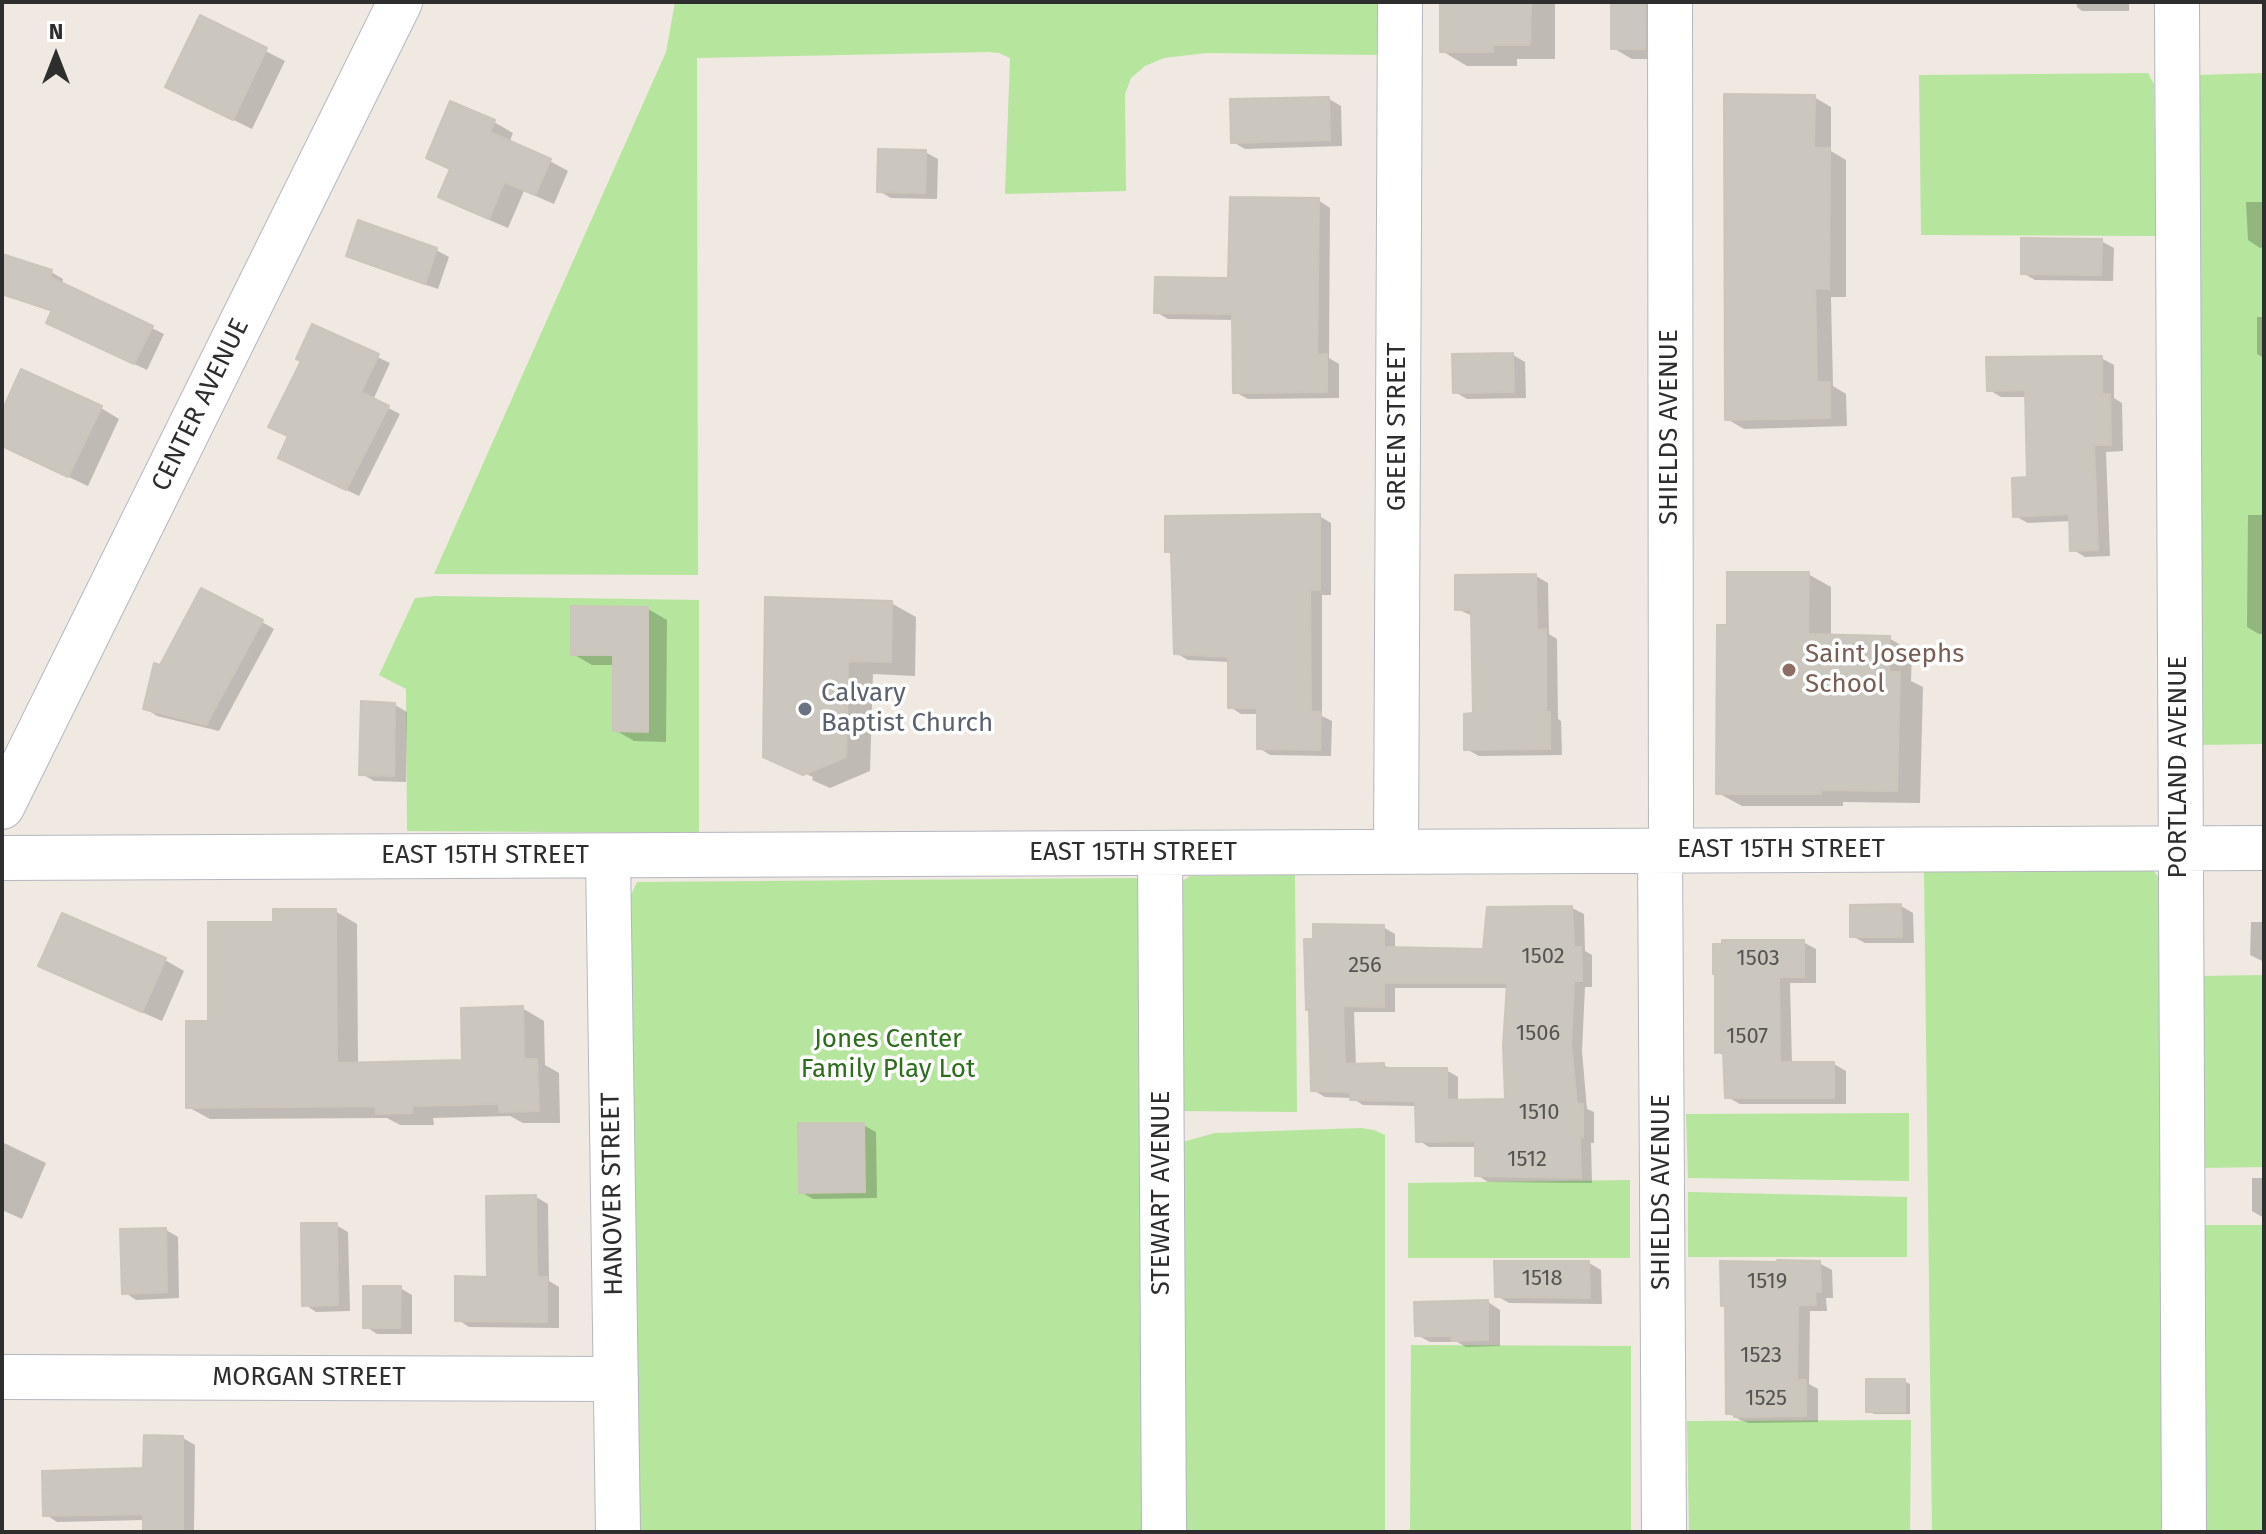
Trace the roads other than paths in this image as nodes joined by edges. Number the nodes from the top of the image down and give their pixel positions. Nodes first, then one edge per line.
1 (400, 2) edge
2 (1400, 2) edge
3 (1670, 2) edge
4 (2177, 2) edge
5 (2, 807) edge
6 (2264, 848) edge
7 (2179, 849) junction
8 (1665, 851) junction
9 (1396, 852) junction
10 (1160, 853) junction
11 (608, 856) junction
12 (2, 858) edge
13 (2, 1377) edge
14 (616, 1379) junction
15 (618, 1532) edge
16 (1164, 1532) edge
17 (1664, 1532) edge
18 (2184, 1532) edge

1 - 5 street, CENTER AVENUE
2 - 9 street, GREEN STREET
3 - 8 street, SHIELDS AVENUE
4 - 7 street, PORTLAND AVENUE
6 - 7 street, EAST 15TH STREET
7 - 8 street, EAST 15TH STREET
7 - 18 street, PORTLAND AVENUE
8 - 9 street, EAST 15TH STREET
8 - 17 street, SHIELDS AVENUE
9 - 10 street, EAST 15TH STREET
10 - 11 street, EAST 15TH STREET
10 - 16 street, STEWART AVENUE
11 - 12 street, EAST 15TH STREET
11 - 14 street, HANOVER STREET
13 - 14 street, MORGAN STREET
14 - 15 street, HANOVER STREET

